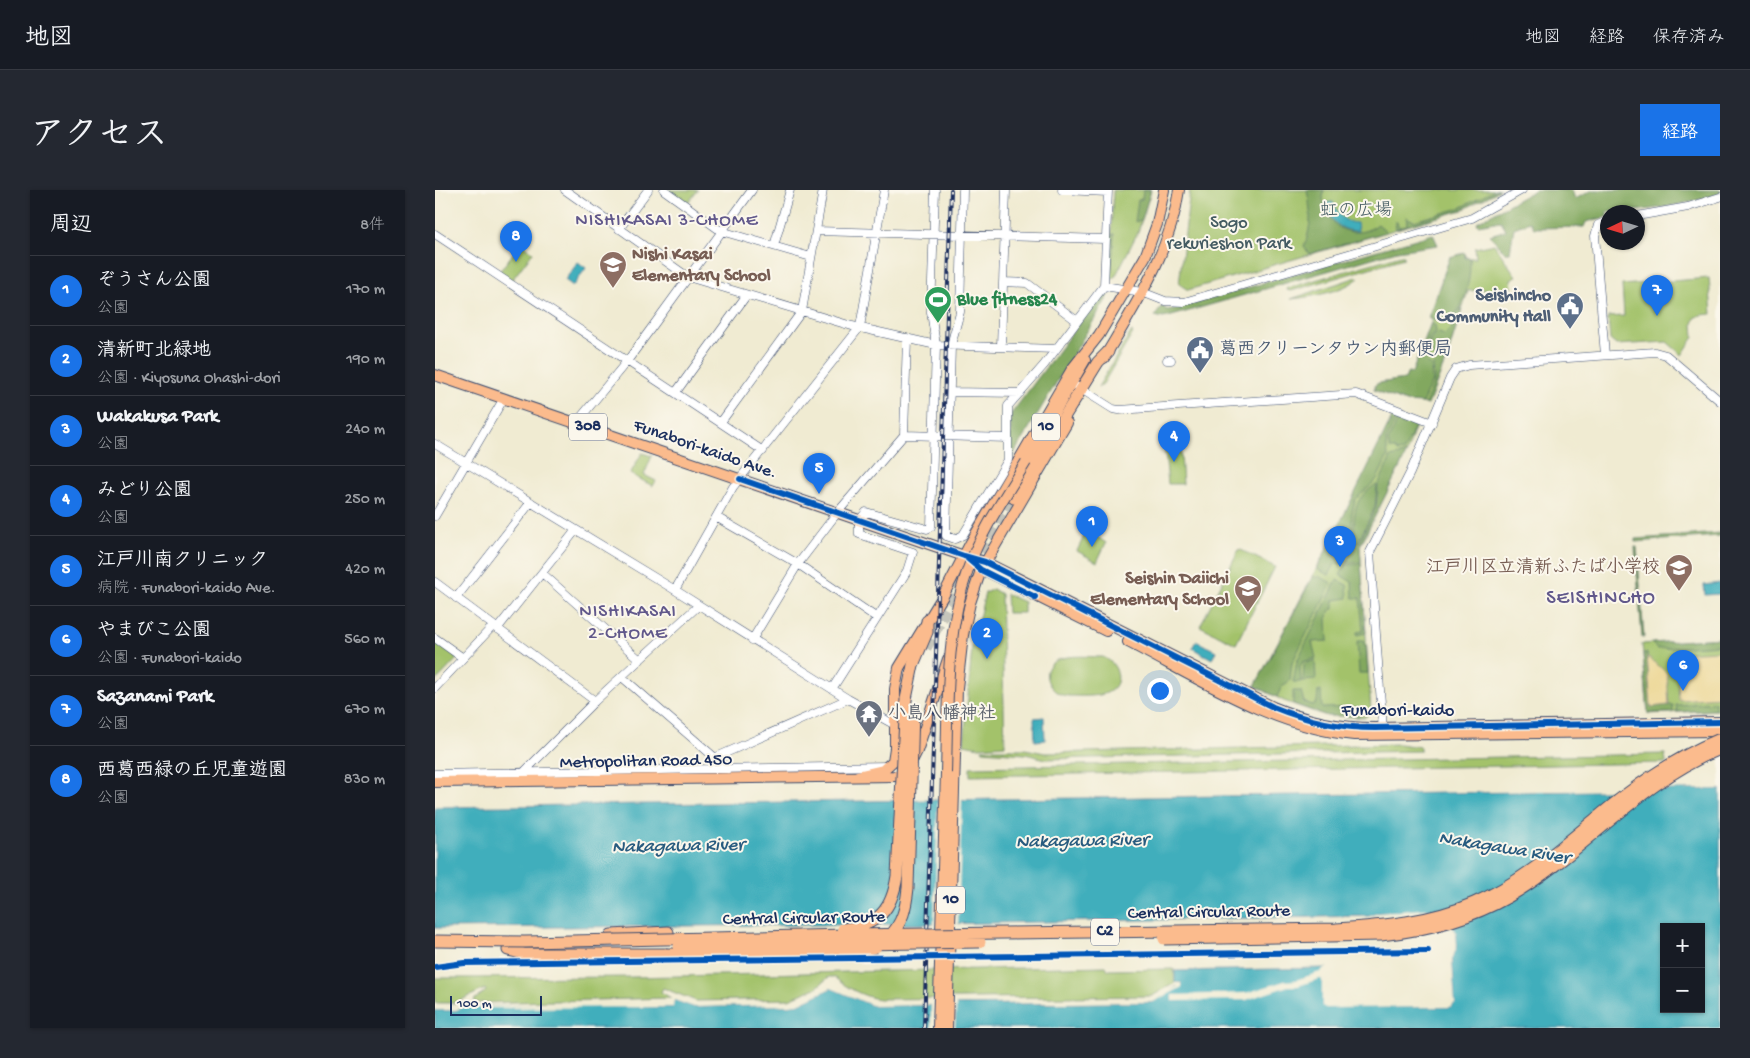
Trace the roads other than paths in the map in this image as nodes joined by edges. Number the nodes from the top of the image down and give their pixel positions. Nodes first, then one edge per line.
1 (565, 190) edge
2 (648, 190) edge
3 (664, 190) edge
4 (752, 190) edge
5 (790, 190) edge
6 (823, 190) edge
7 (884, 190) edge
8 (935, 190) edge
9 (963, 190) edge
10 (1006, 190) edge
11 (1062, 190) edge
12 (1164, 190) edge
13 (1179, 190) edge
14 (1522, 190) edge
15 (1108, 191) edge
16 (1720, 197) edge
17 (1645, 215) edge
18 (1600, 224) edge
19 (619, 229) junction
20 (721, 231) junction
21 (816, 231) junction
22 (877, 232) junction
23 (435, 234) edge
24 (934, 234) junction
25 (961, 234) junction
26 (1004, 236) junction
27 (1105, 239) junction
28 (774, 246) junction
29 (811, 257) junction
30 (688, 277) junction
31 (1003, 282) junction
32 (1104, 286) junction
33 (1127, 288) junction
34 (1143, 292) junction
35 (746, 296) junction
36 (802, 311) junction
37 (1077, 321) junction
38 (860, 328) junction
39 (1099, 335) junction
40 (907, 338) junction
41 (936, 345) junction
42 (951, 345) junction
43 (1001, 347) junction
44 (1056, 349) junction
45 (1108, 352) joint
46 (1605, 355) junction
47 (628, 360) junction
48 (435, 375) edge
49 (1076, 389) junction
50 (676, 392) junction
51 (948, 392) junction
52 (1020, 393) junction
53 (503, 398) junction
54 (1720, 401) edge
55 (721, 422) junction
56 (576, 423) junction
57 (1432, 423) junction
58 (904, 435) junction
59 (934, 436) junction
60 (947, 436) junction
61 (1008, 438) junction
62 (435, 444) edge
63 (763, 450) junction
64 (466, 463) junction
65 (740, 479) junction
66 (1014, 498) tunnel mouth
67 (531, 502) junction
68 (837, 513) junction
69 (435, 516) edge
70 (716, 517) junction
71 (859, 521) junction
72 (576, 530) junction
73 (964, 556) junction
74 (798, 564) junction
75 (983, 566) junction
76 (543, 573) junction
77 (435, 582) edge
78 (675, 590) junction
79 (456, 598) junction
80 (970, 603) junction
81 (698, 606) junction
82 (877, 618) junction
83 (927, 621) junction
84 (495, 627) junction
85 (435, 638) edge
86 (752, 640) junction
87 (926, 648) tunnel mouth
88 (463, 658) junction
89 (641, 660) junction
90 (622, 677) junction
91 (435, 688) edge
92 (832, 689) junction
93 (848, 699) junction
94 (595, 701) junction
95 (1720, 722) edge
96 (895, 725) junction
97 (1383, 731) junction
98 (1720, 731) edge
99 (1720, 739) edge
100 (1720, 749) edge
101 (714, 758) junction
102 (889, 765) junction
103 (728, 769) junction
104 (524, 772) junction
105 (904, 773) junction
106 (435, 774) edge
107 (857, 776) junction
108 (435, 782) edge
109 (435, 941) edge
110 (525, 942) junction
111 (435, 949) edge
112 (508, 950) junction
113 (938, 1028) edge
114 (947, 1028) edge

1 - 19 street
2 - 19 street
3 - 20 street
4 - 20 street
5 - 28 street
6 - 21 street
7 - 22 street
8 - 24 street
9 - 25 street
10 - 26 street
11 - 15 street
12 - 33 main road
13 - 34 main road
14 - 34 street
15 - 27 street
16 - 17 street
18 - 46 street
19 - 30 street
20 - 28 street
20 - 30 street
21 - 22 street
21 - 29 street
22 - 24 street
22 - 38 street
23 - 47 street
24 - 25 street
24 - 41 street
25 - 26 street
25 - 42 street
26 - 27 street
26 - 31 street
27 - 32 street
28 - 29 street
29 - 36 street
30 - 35 street
30 - 47 street
31 - 37 street
31 - 43 street
32 - 33 street
32 - 37 street
33 - 34 street
33 - 39 main road
34 - 45 main road
35 - 36 street
35 - 50 street
36 - 38 street
36 - 55 street
37 - 44 street
38 - 40 street
38 - 63 street
39 - 49 main road, 10
39 - 73 main road
40 - 41 street
40 - 58 street
41 - 42 street
41 - 59 street
42 - 43 street
42 - 51 street
43 - 44 street
44 - 52 street
45 - 49 highway
46 - 54 street
46 - 57 street
47 - 50 street
47 - 56 street
48 - 53 main road, Funabori-kaido Ave. / 308
49 - 57 street
49 - 66 highway
49 - 75 main road
49 - 113 main road, 10, bridge
50 - 55 street
51 - 52 street
51 - 60 street
52 - 61 street
53 - 56 main road, Funabori-kaido Ave. / 308
53 - 64 street
55 - 63 street
56 - 65 main road, Funabori-kaido Ave. / 308
57 - 97 street
58 - 59 street
58 - 68 street
59 - 60 street
59 - 71 street
60 - 61 street
60 - 61 street
62 - 64 street
63 - 65 street
64 - 67 street
64 - 69 street
65 - 68 main road, Funabori-kaido Ave. / 308
65 - 70 street
67 - 72 street
67 - 79 street
68 - 71 main road, Funabori-kaido Ave. / 308
68 - 74 street
70 - 74 street
70 - 78 street
71 - 73 main road, Funabori-kaido Ave. / 308
71 - 82 street
72 - 76 street
72 - 78 street
73 - 75 main road, Funabori-kaido / 308
73 - 83 main road
74 - 82 street
74 - 86 street
75 - 80 main road, 10
75 - 97 main road, Funabori-kaido / 308
76 - 84 street
76 - 89 street
77 - 79 street
78 - 81 street
79 - 84 street
80 - 105 main road
80 - 114 main road, 10, bridge
81 - 86 street
81 - 89 street
82 - 92 street
83 - 96 main road
83 - 110 highway, bridge
84 - 88 street
84 - 94 street
85 - 88 street
86 - 92 street
87 - 112 highway, bridge
88 - 91 street
89 - 90 street
90 - 94 street
90 - 101 street
92 - 93 street
93 - 96 street
93 - 101 street
94 - 104 street
95 - 97 main road, Funabori-kaido / 308
96 - 102 main road
97 - 98 main road, Funabori-kaido / 308
99 - 110 highway, Central Circular Route / C2, bridge
100 - 112 highway, Central Circular Route / C2, bridge
101 - 103 street
102 - 103 street
102 - 105 main road
102 - 107 main road, Metropolitan Road 450
103 - 104 street
104 - 106 street
105 - 107 main road, Metropolitan Road 450
107 - 108 main road, Metropolitan Road 450
109 - 110 highway, Central Circular Route / C2, bridge
111 - 112 highway, Central Circular Route / C2

